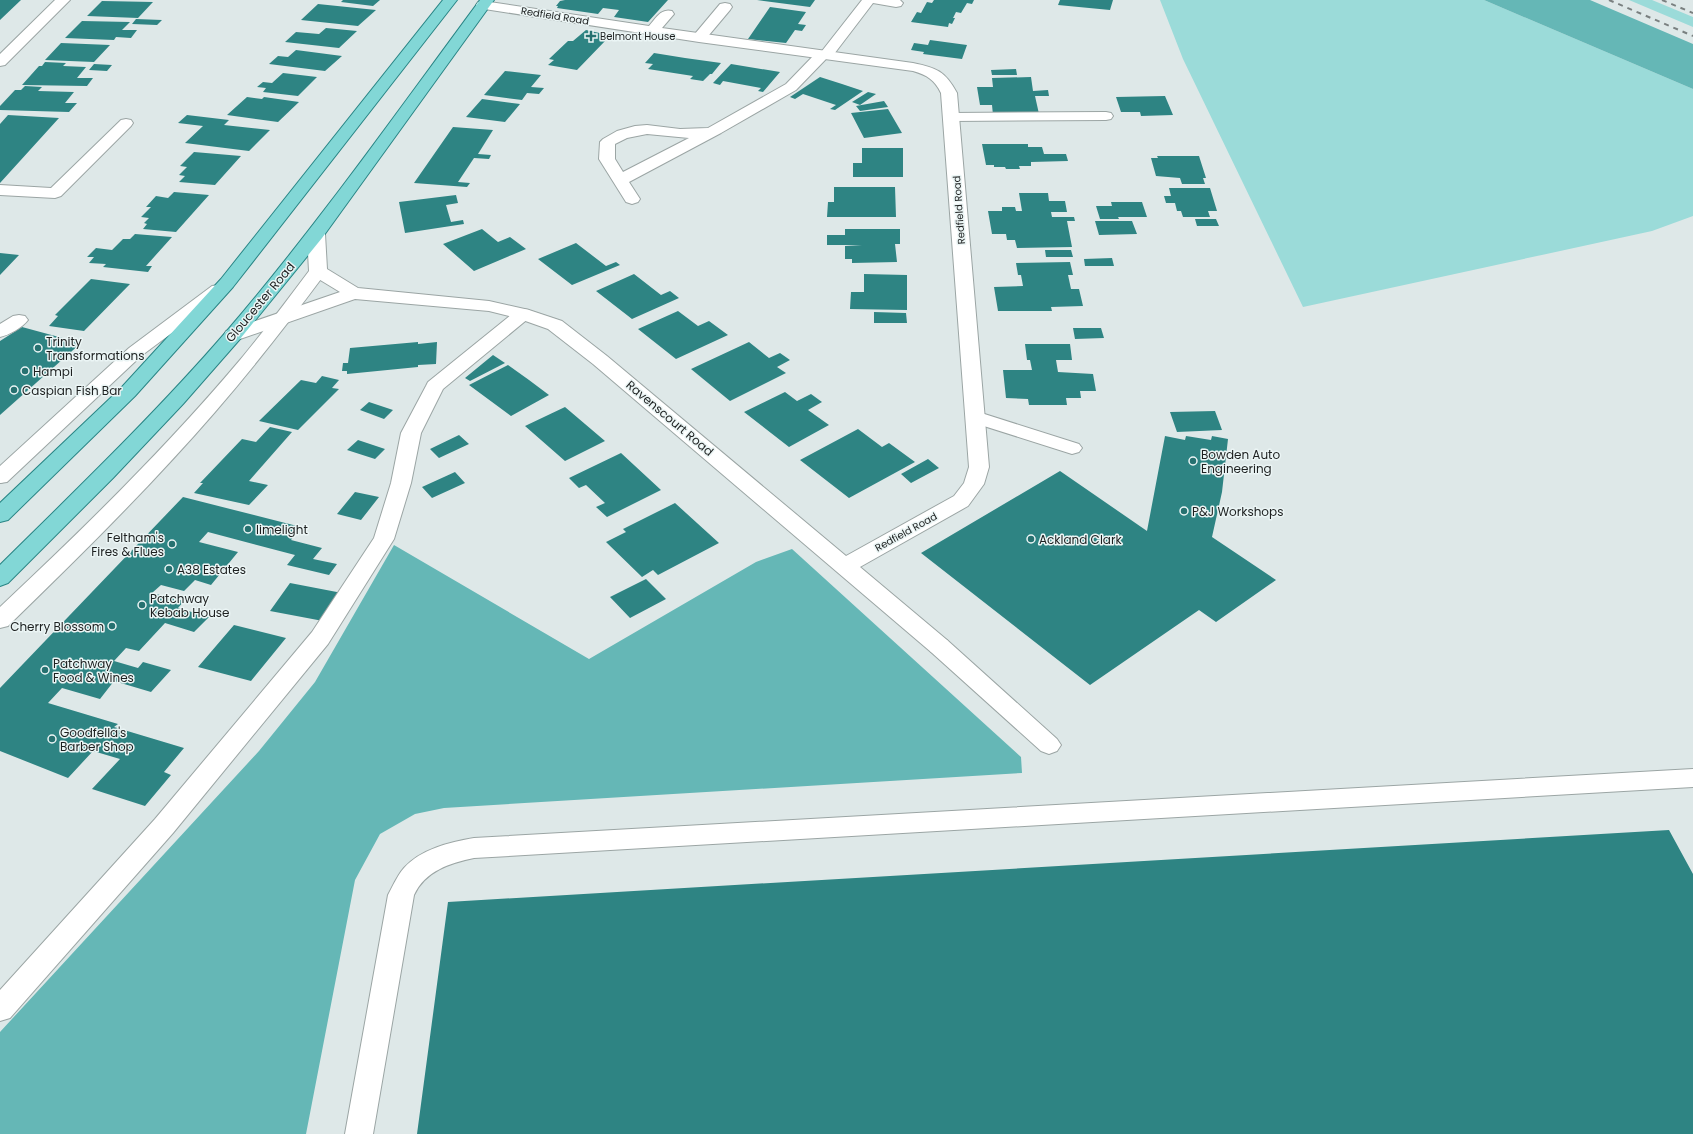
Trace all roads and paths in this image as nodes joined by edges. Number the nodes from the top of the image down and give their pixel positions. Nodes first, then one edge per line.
1 (63, 0) edge
2 (450, 0) edge
3 (869, 0) edge
4 (876, 0) edge
5 (485, 3) edge
6 (896, 3) dead end
7 (725, 7) dead end
8 (667, 14) dead end
9 (652, 31) junction
10 (699, 38) junction
11 (824, 55) junction
12 (0, 62) edge
13 (1106, 116) dead end
14 (951, 117) junction
15 (126, 123) dead end
16 (716, 130) junction
17 (620, 180) junction
18 (0, 190) edge
19 (632, 199) dead end
20 (316, 234) junction
21 (318, 271) junction
22 (227, 284) junction
23 (354, 293) junction
24 (523, 314) junction
25 (287, 315) junction
26 (19, 320) dead end
27 (0, 332) edge
28 (232, 335) junction
29 (975, 417) junction
30 (1072, 448) dead end
31 (1, 476) edge
32 (0, 515) edge
33 (846, 566) junction
34 (0, 578) edge
35 (0, 620) edge
36 (938, 646) joint
37 (1049, 745) dead end
38 (1693, 778) edge
39 (0, 1009) edge
40 (359, 1134) edge

1 - 12 street
2 - 22 main road
3 - 11 lane
4 - 6 lane
5 - 9 street, Redfield Road
5 - 20 main road, Gloucester Road
7 - 10 lane
8 - 9 street
9 - 10 street, Redfield Road
10 - 11 street, Redfield Road
11 - 14 street, Redfield Road
11 - 16 lane
13 - 14 lane
14 - 29 street, Redfield Road
15 - 18 lane
16 - 17 lane
16 - 17 lane
17 - 19 lane
20 - 21 street
20 - 28 main road, Gloucester Road
21 - 23 street, Ravenscourt Road
21 - 25 lane
22 - 31 lane
22 - 32 main road
23 - 24 street, Ravenscourt Road
23 - 25 street, Ravenscourt Road
24 - 33 street, Ravenscourt Road
24 - 39 lane
25 - 28 street, Ravenscourt Road
25 - 35 lane
26 - 27 lane
28 - 34 main road, Gloucester Road
29 - 30 lane
29 - 33 street, Redfield Road
33 - 36 street, Ravenscourt Road
36 - 37 lane
38 - 40 lane

